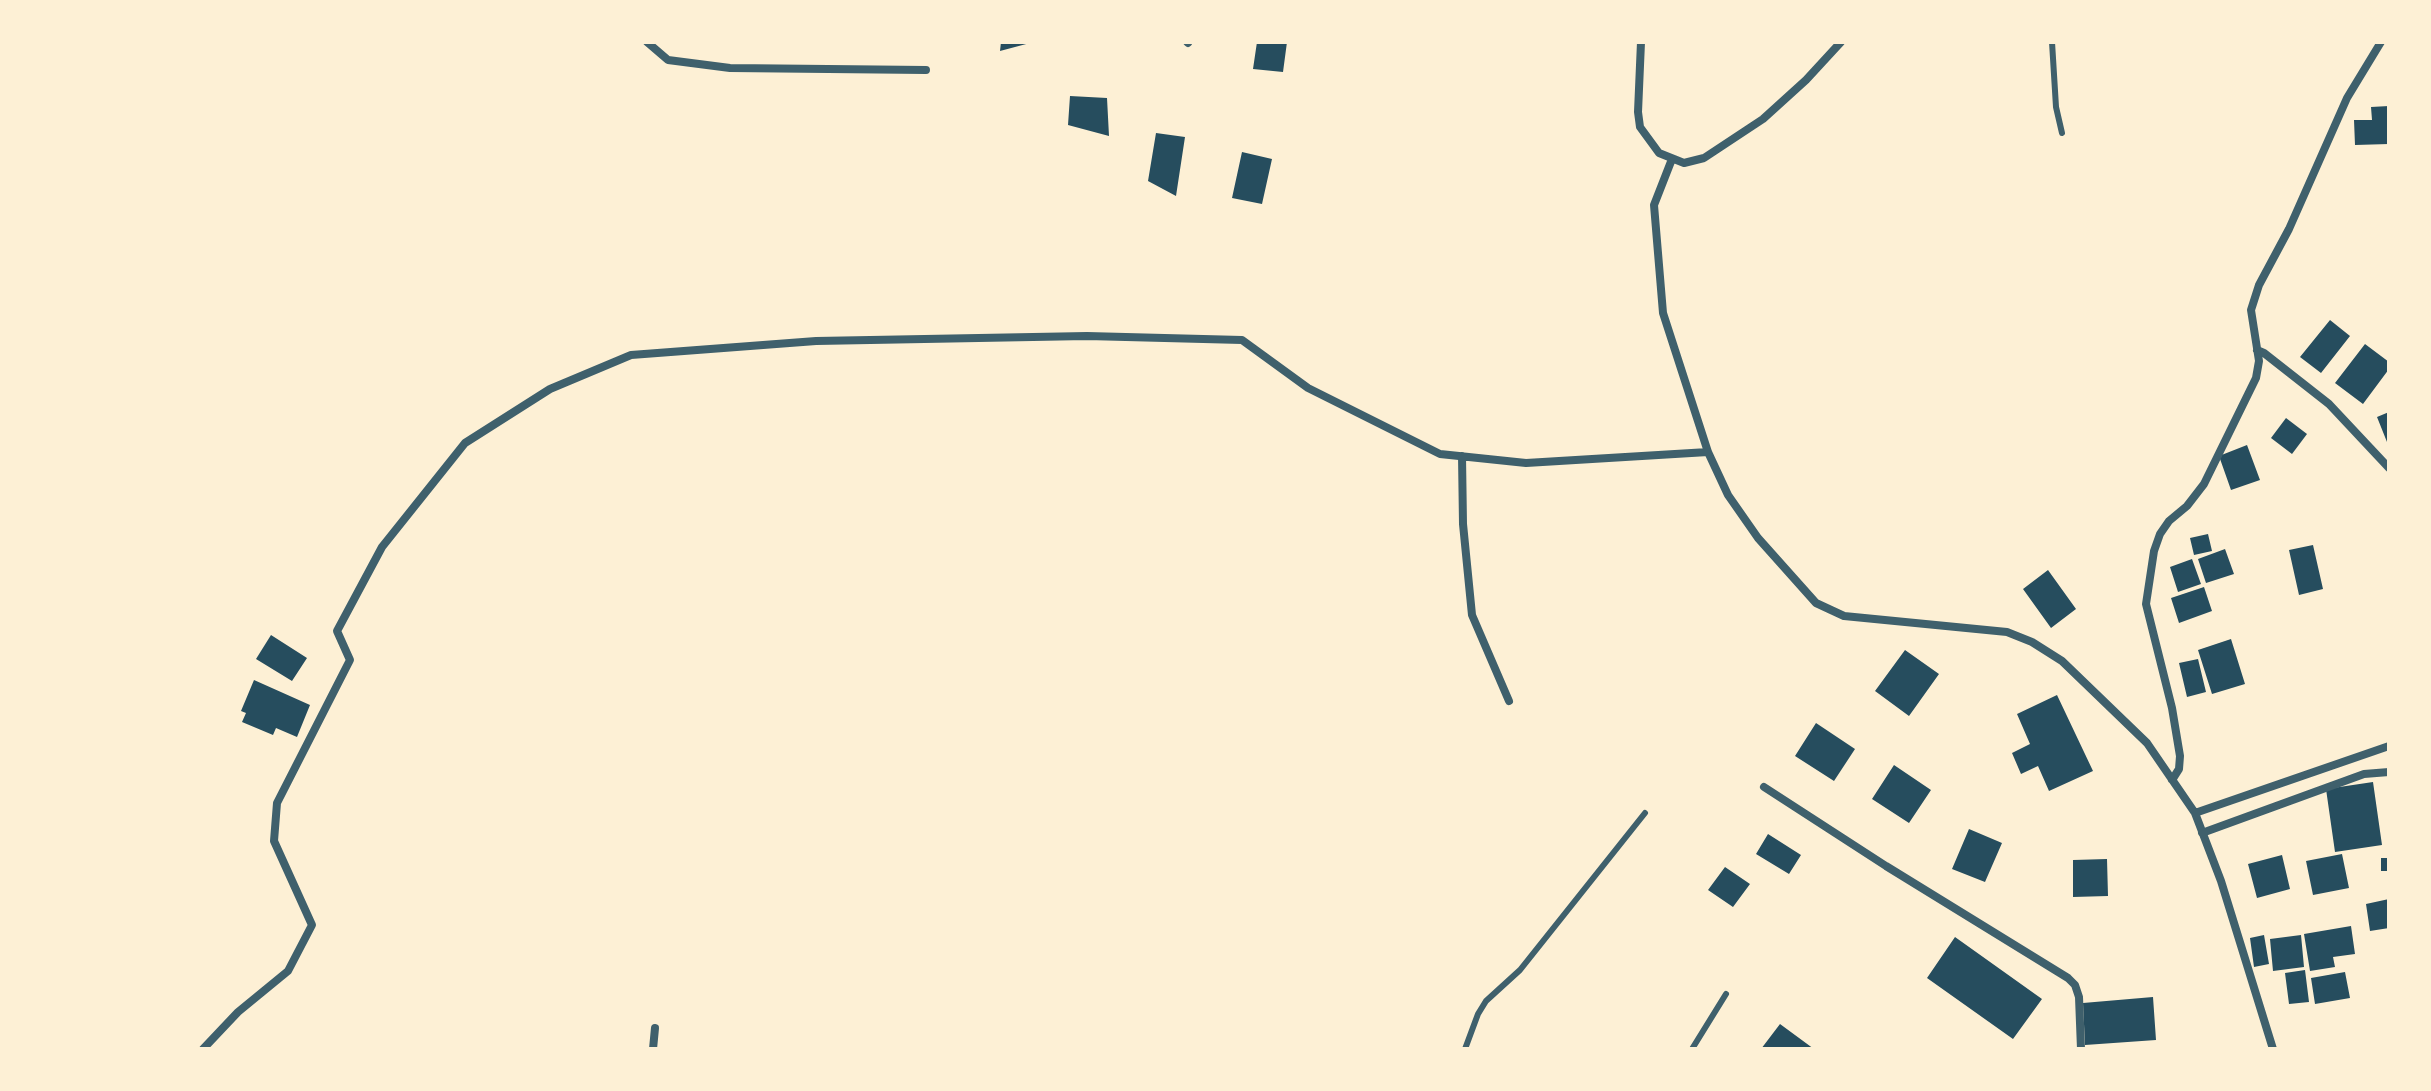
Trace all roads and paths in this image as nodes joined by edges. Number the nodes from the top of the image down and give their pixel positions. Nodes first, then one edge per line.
1 (647, 42) edge
2 (1641, 42) edge
3 (1841, 42) edge
4 (2052, 42) edge
5 (2381, 42) edge
6 (926, 70) dead end
7 (2062, 133) dead end
8 (1672, 159) junction
9 (2257, 350) junction
10 (1708, 452) junction
11 (1462, 456) junction
12 (2389, 468) edge
13 (1509, 701) dead end
14 (2389, 746) edge
15 (2389, 772) edge
16 (2172, 780) junction
17 (1764, 787) dead end
18 (1645, 813) dead end
19 (2195, 813) junction
20 (2202, 833) junction
21 (1726, 994) dead end
22 (655, 1028) dead end
23 (203, 1049) edge
24 (653, 1049) edge
25 (1465, 1049) edge
26 (1692, 1049) edge
27 (2081, 1049) edge
28 (2273, 1049) edge

1 - 6 street
2 - 8 street
3 - 8 street
4 - 7 lane
5 - 9 street
8 - 10 street
9 - 12 street
9 - 16 street
10 - 11 street
10 - 16 street
11 - 13 street
11 - 23 street
14 - 19 street
15 - 20 street
16 - 19 street
17 - 27 street
18 - 25 lane
19 - 20 street
20 - 28 street
21 - 26 lane
22 - 24 street

